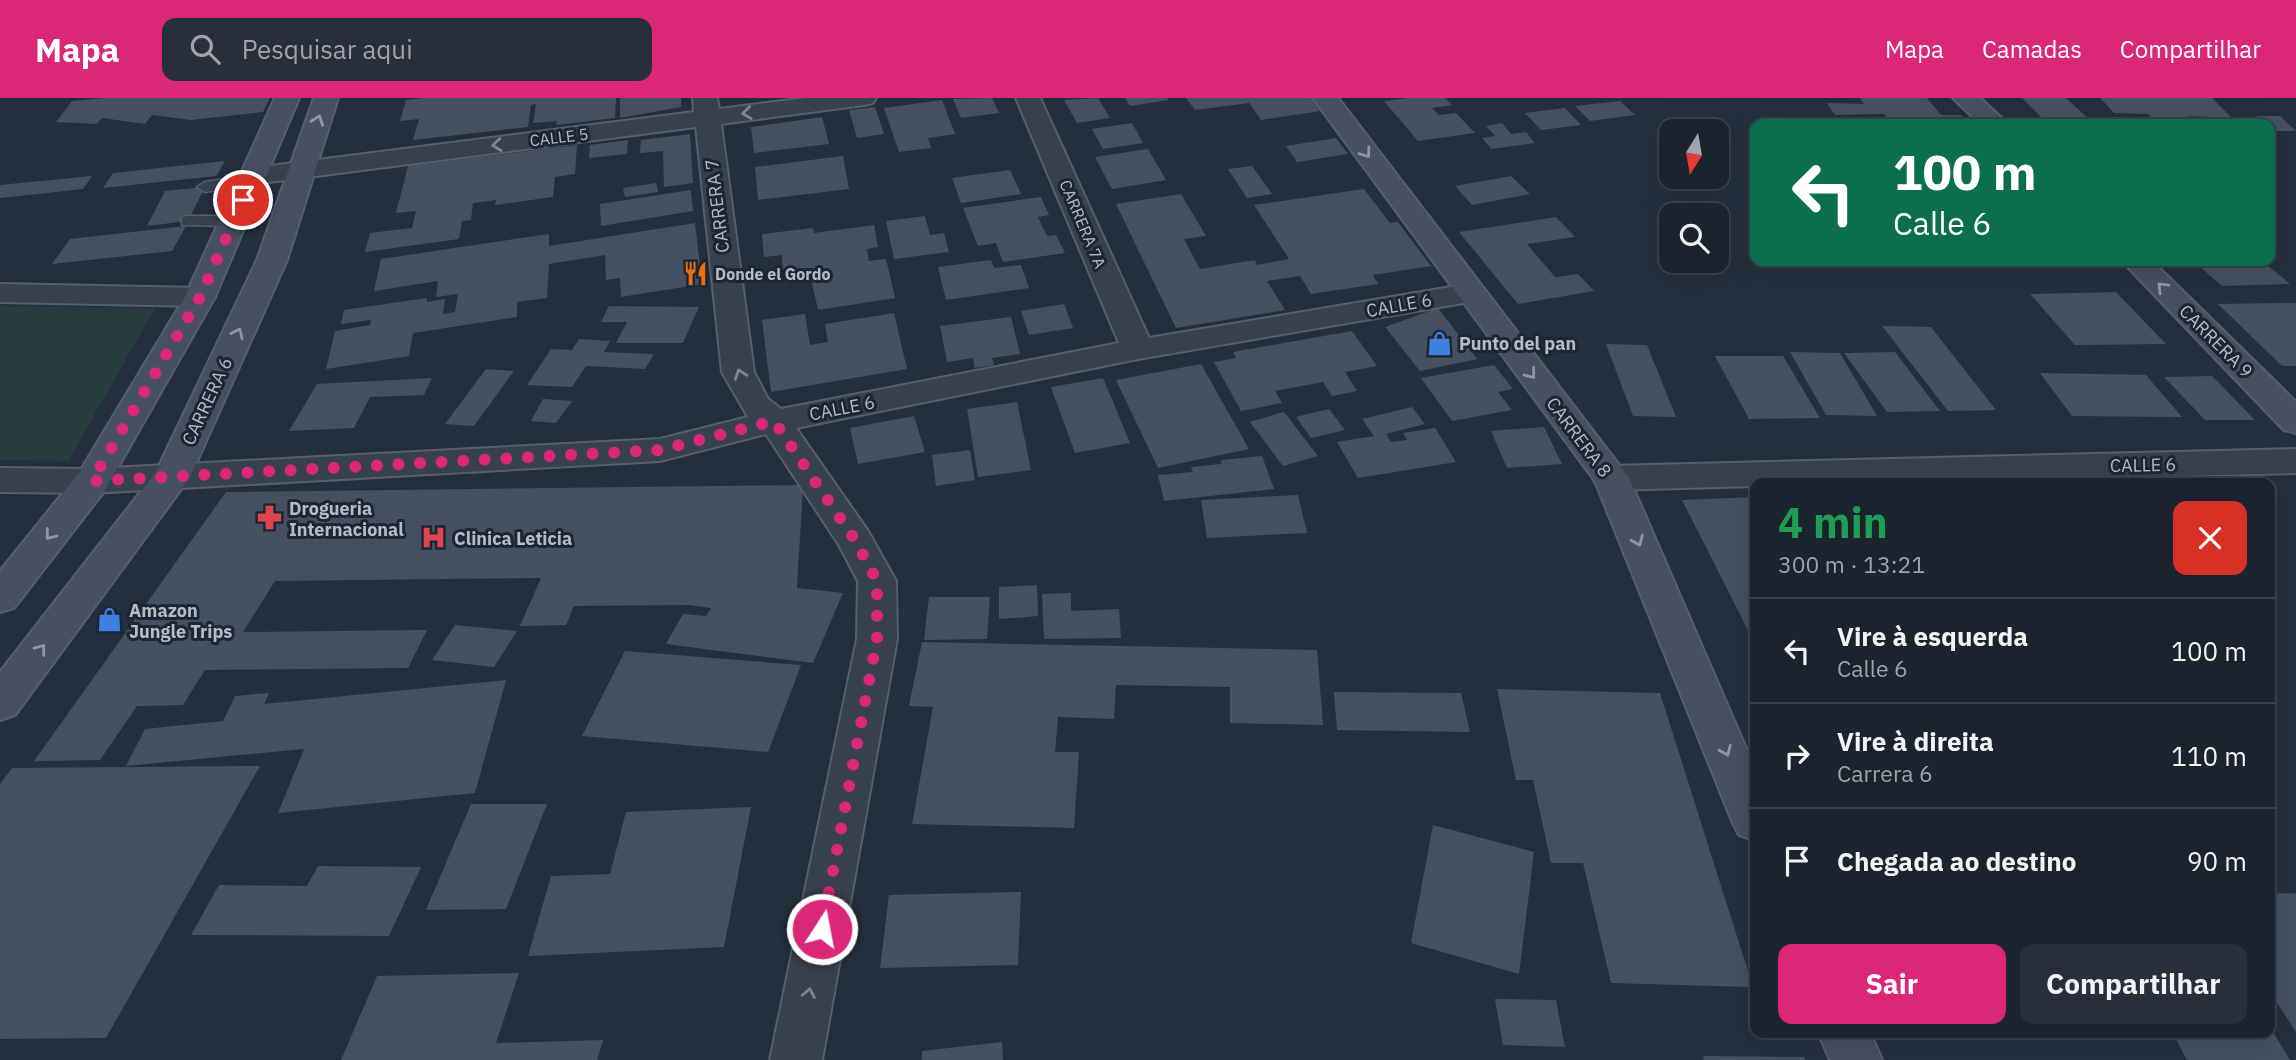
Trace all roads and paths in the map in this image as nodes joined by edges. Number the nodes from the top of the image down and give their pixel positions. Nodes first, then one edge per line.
1 (287, 98) edge
2 (326, 98) edge
3 (864, 98) edge
4 (1028, 98) edge
5 (1325, 98) edge
6 (1965, 98) edge
7 (706, 108) edge
8 (1989, 119) edge
9 (300, 170) junction
10 (253, 178) junction
11 (205, 187) dead end
12 (188, 221) dead end
13 (234, 221) junction
14 (2141, 266) edge
15 (0, 293) edge
16 (1469, 293) junction
17 (200, 297) junction
18 (1138, 349) junction
19 (774, 421) junction
20 (2296, 422) edge
21 (2296, 461) edge
22 (172, 477) junction
23 (1611, 478) junction
24 (0, 480) edge
25 (92, 481) junction
26 (0, 598) edge
27 (0, 703) edge
28 (1750, 809) edge
29 (1847, 1038) edge
30 (796, 1060) edge
31 (1856, 1060) edge

1 - 10 main road
9 -> 2 main road, CARRERA 6
3 -> 7 street, CALLE 5
4 - 18 street, CARRERA 7A
5 -> 16 main road, CARRERA 8
6 - 8 main road
7 -> 9 street, CALLE 5
19 -> 7 street, CARRERA 7
9 - 10 street, CALLE 5
22 -> 9 main road, CARRERA 6
10 - 11 lane
10 - 13 main road
12 - 13 lane
13 - 17 main road
20 -> 14 main road, CARRERA 9
15 - 17 street
16 - 18 street, CALLE 6
16 -> 23 main road, CARRERA 8
17 - 25 main road
18 - 19 street, CALLE 6
19 - 22 street, CALLE 6
30 -> 19 street, CARRERA 7
21 - 23 street, CALLE 6
22 - 25 street, CALLE 6
27 -> 22 main road, CARRERA 6
23 -> 28 main road, CARRERA 8
24 - 25 street, CALLE 6
25 -> 26 main road
29 - 31 main road

